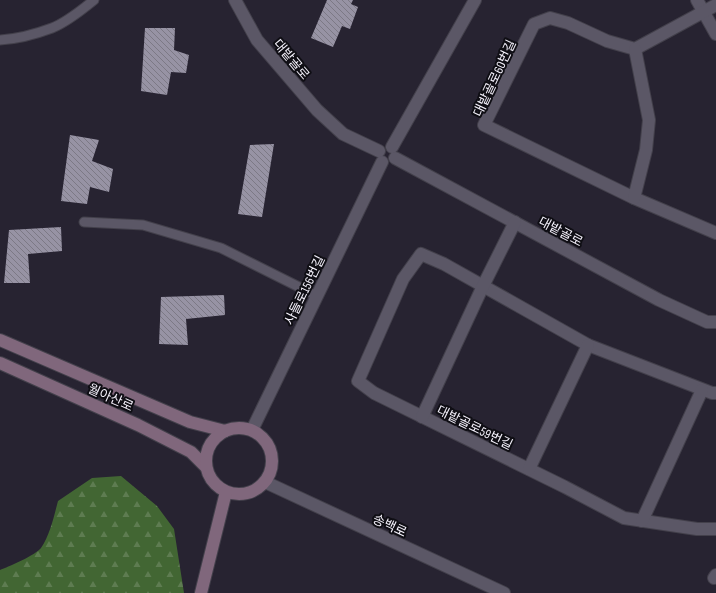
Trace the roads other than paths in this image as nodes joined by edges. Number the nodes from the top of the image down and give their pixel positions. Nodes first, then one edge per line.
1 (94, 0) edge
2 (235, 0) edge
3 (475, 0) edge
4 (697, 0) edge
5 (716, 4) edge
6 (703, 11) junction
7 (716, 34) edge
8 (0, 40) edge
9 (635, 49) junction
10 (394, 153) junction
11 (380, 157) junction
12 (634, 198) junction
13 (84, 222) dead end
14 (515, 222) junction
15 (716, 233) edge
16 (483, 286) junction
17 (317, 296) junction
18 (716, 322) edge
19 (0, 340) edge
20 (588, 345) junction
21 (0, 363) edge
22 (702, 390) junction
23 (716, 393) edge
24 (422, 416) junction
25 (252, 430) junction
26 (225, 431) junction
27 (205, 466) junction
28 (529, 469) junction
29 (265, 482) junction
30 (226, 492) junction
31 (642, 521) junction
32 (716, 530) edge
33 (201, 593) edge
34 (504, 593) edge

1 - 8 lane
2 - 11 street, 대밭골로
3 - 10 street
4 - 6 street
5 - 6 street
6 - 7 street
6 - 9 street
9 - 12 street
9 - 12 street, 대밭골로60번길
10 - 11 street
10 - 11 street
10 - 14 street, 대밭골로
11 - 17 street, 사들로156번길
12 - 15 street, 대밭골로60번길
13 - 17 lane
14 - 16 street, 대밭골로59번길
14 - 18 street, 대밭골로
16 - 20 street
16 - 24 street, 대밭골로59번길
16 - 24 street
17 - 25 street, 사들로156번길
19 - 26 main road
20 - 22 street
20 - 28 street
21 - 27 main road, 월아산로
22 - 23 street
22 - 31 street
24 - 28 street, 대밭골로59번길
25 - 26 main road
25 - 29 main road
26 - 27 main road
27 - 30 main road
28 - 31 street, 대밭골로59번길
29 - 30 main road
29 - 34 street, 송백로
30 - 33 main road
31 - 32 street, 대밭골로59번길

